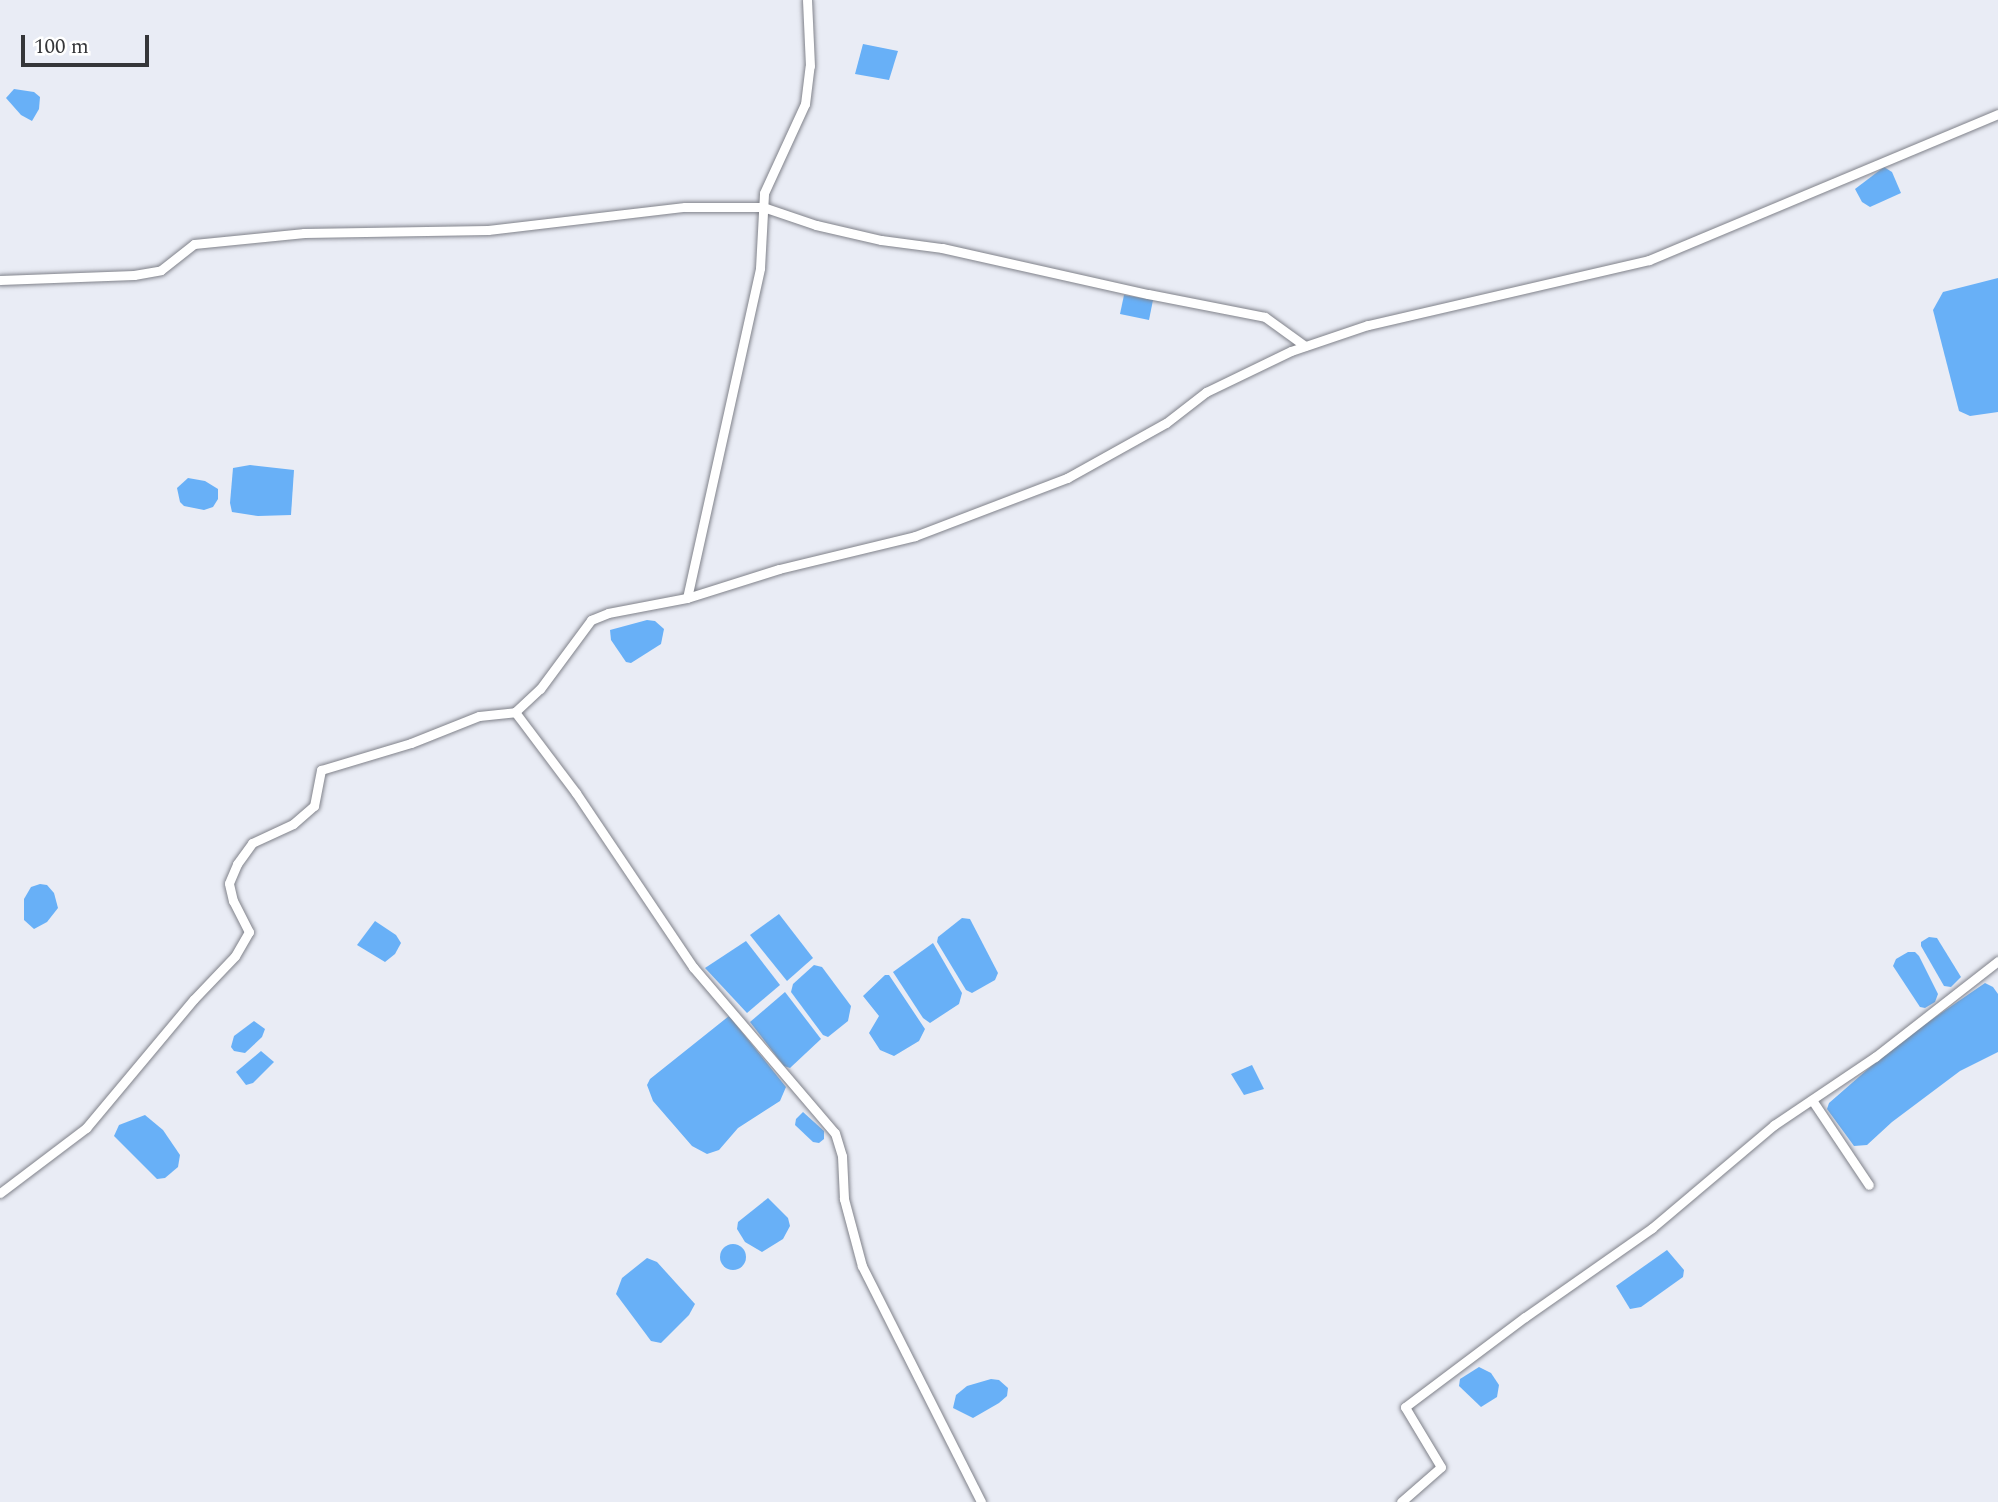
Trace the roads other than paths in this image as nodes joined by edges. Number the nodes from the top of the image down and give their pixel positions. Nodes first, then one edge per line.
1 (807, 0) edge
2 (1998, 114) edge
3 (763, 207) junction
4 (0, 280) edge
5 (1305, 346) junction
6 (687, 598) junction
7 (515, 712) junction
8 (1998, 961) edge
9 (1812, 1100) junction
10 (1869, 1185) dead end
11 (0, 1193) edge
12 (981, 1502) edge
13 (1401, 1502) edge

1 - 3 street
2 - 5 street
3 - 4 street
3 - 5 street
3 - 6 street
5 - 6 street
6 - 7 street
7 - 11 street
7 - 12 street
8 - 9 street
9 - 10 street
9 - 13 street

